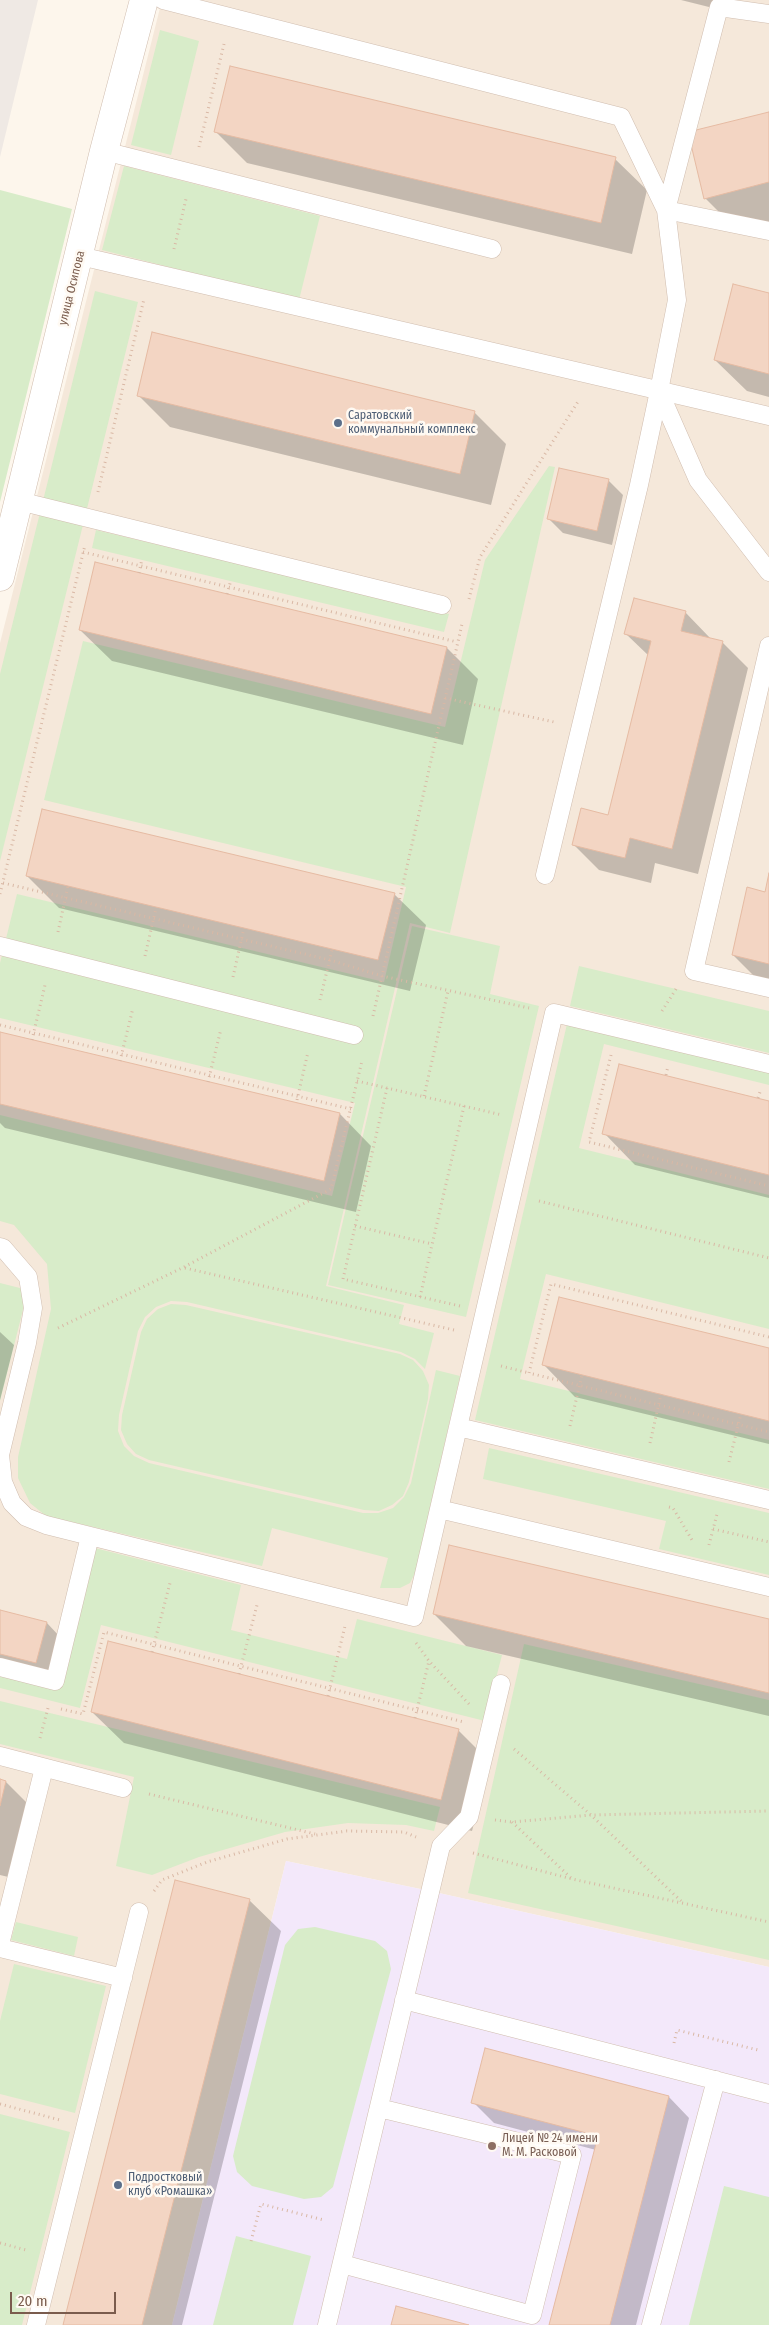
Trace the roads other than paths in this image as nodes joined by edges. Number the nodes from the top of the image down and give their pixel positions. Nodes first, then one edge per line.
1 (144, 0) edge
2 (163, 0) edge
3 (769, 14) edge
4 (104, 151) junction
5 (666, 210) junction
6 (769, 231) edge
7 (492, 249) dead end
8 (80, 256) junction
9 (658, 392) junction
10 (769, 416) edge
11 (19, 501) junction
12 (769, 572) edge
13 (0, 577) edge
14 (442, 605) dead end
15 (769, 646) edge
16 (545, 875) dead end
17 (0, 946) edge
18 (769, 988) edge
19 (354, 1035) dead end
20 (769, 1064) edge
21 (0, 1247) edge
22 (458, 1428) junction
23 (0, 1456) edge
24 (769, 1500) edge
25 (439, 1510) junction
26 (90, 1536) junction
27 (769, 1586) edge
28 (0, 1667) edge
29 (501, 1684) dead end
30 (0, 1756) edge
31 (39, 1766) junction
32 (123, 1788) road end
33 (139, 1912) dead end
34 (0, 1944) edge
35 (0, 1948) edge
36 (123, 1978) junction
37 (404, 2000) junction
38 (716, 2080) junction
39 (769, 2094) edge
40 (379, 2108) junction
41 (342, 2264) junction
42 (36, 2325) edge
43 (327, 2325) edge
44 (651, 2325) edge

1 - 4 street, улица Осипова
2 - 5 lane
3 - 5 lane
4 - 7 lane
4 - 8 street, улица Осипова
5 - 6 lane
5 - 9 lane
8 - 9 lane
8 - 11 street, улица Осипова
9 - 10 lane
9 - 12 lane
9 - 16 lane
11 - 13 street, улица Осипова
11 - 14 lane
15 - 18 lane
17 - 19 lane
20 - 22 lane
21 - 23 lane
22 - 24 lane
22 - 25 lane
23 - 26 lane
25 - 26 lane
25 - 27 lane
26 - 28 lane
29 - 37 lane
30 - 31 lane
31 - 32 lane
31 - 34 lane
33 - 36 lane
35 - 36 lane
36 - 42 lane
37 - 38 lane
37 - 40 lane
38 - 39 lane
38 - 44 lane
40 - 41 lane
40 - 41 lane
41 - 43 lane

